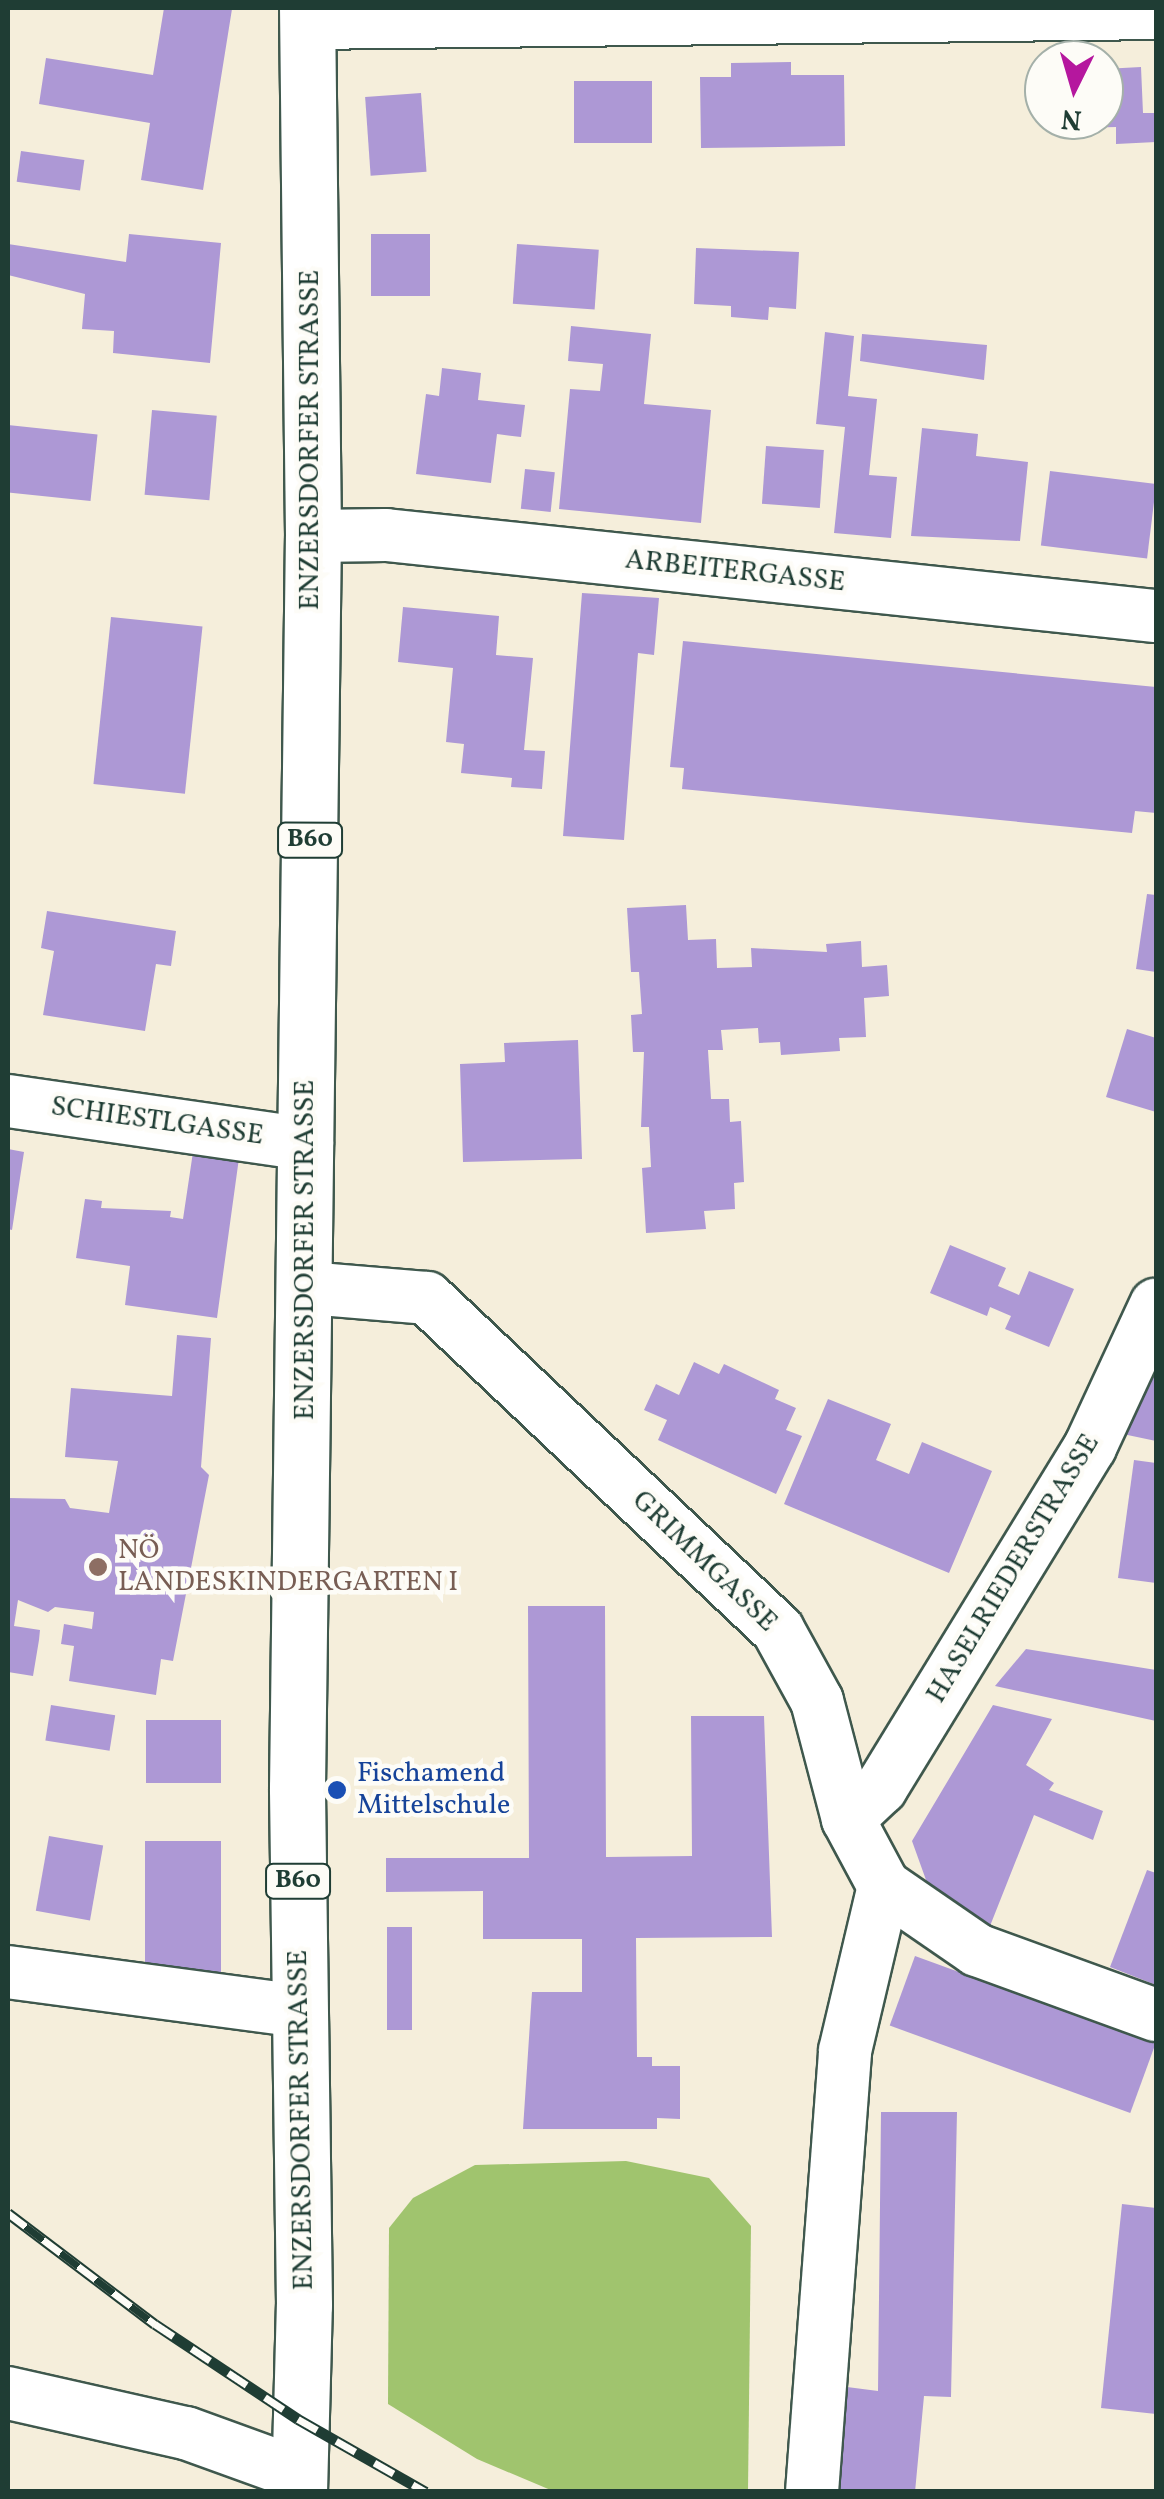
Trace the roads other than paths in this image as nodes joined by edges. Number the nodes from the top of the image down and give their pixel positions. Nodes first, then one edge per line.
1 (1156, 12) edge
2 (307, 15) edge
3 (313, 536) junction
4 (1156, 616) edge
5 (8, 1101) edge
6 (307, 1144) junction
7 (308, 1288) junction
8 (1156, 1305) edge
9 (848, 1819) junction
10 (884, 1886) junction
11 (8, 1972) edge
12 (300, 2011) junction
13 (1156, 2015) edge
14 (8, 2393) edge
15 (299, 2483) edge
16 (812, 2492) edge

1 - 2 street
2 - 3 main road, ENZERSDORFER STRASSE / B60
3 - 4 street, ARBEITERGASSE
3 - 6 main road, ENZERSDORFER STRASSE / B60
5 - 6 street, SCHIESTLGASSE
6 - 7 main road, ENZERSDORFER STRASSE / B60
7 - 9 street, GRIMMGASSE
7 - 12 main road, ENZERSDORFER STRASSE / B60
8 - 9 street, HASELRIEDERSTRASSE
9 - 10 street, GRIMMGASSE
10 - 13 street, GRIMMGASSE
10 - 16 street
11 - 12 street
12 - 15 main road, ENZERSDORFER STRASSE / B60
14 - 15 street

